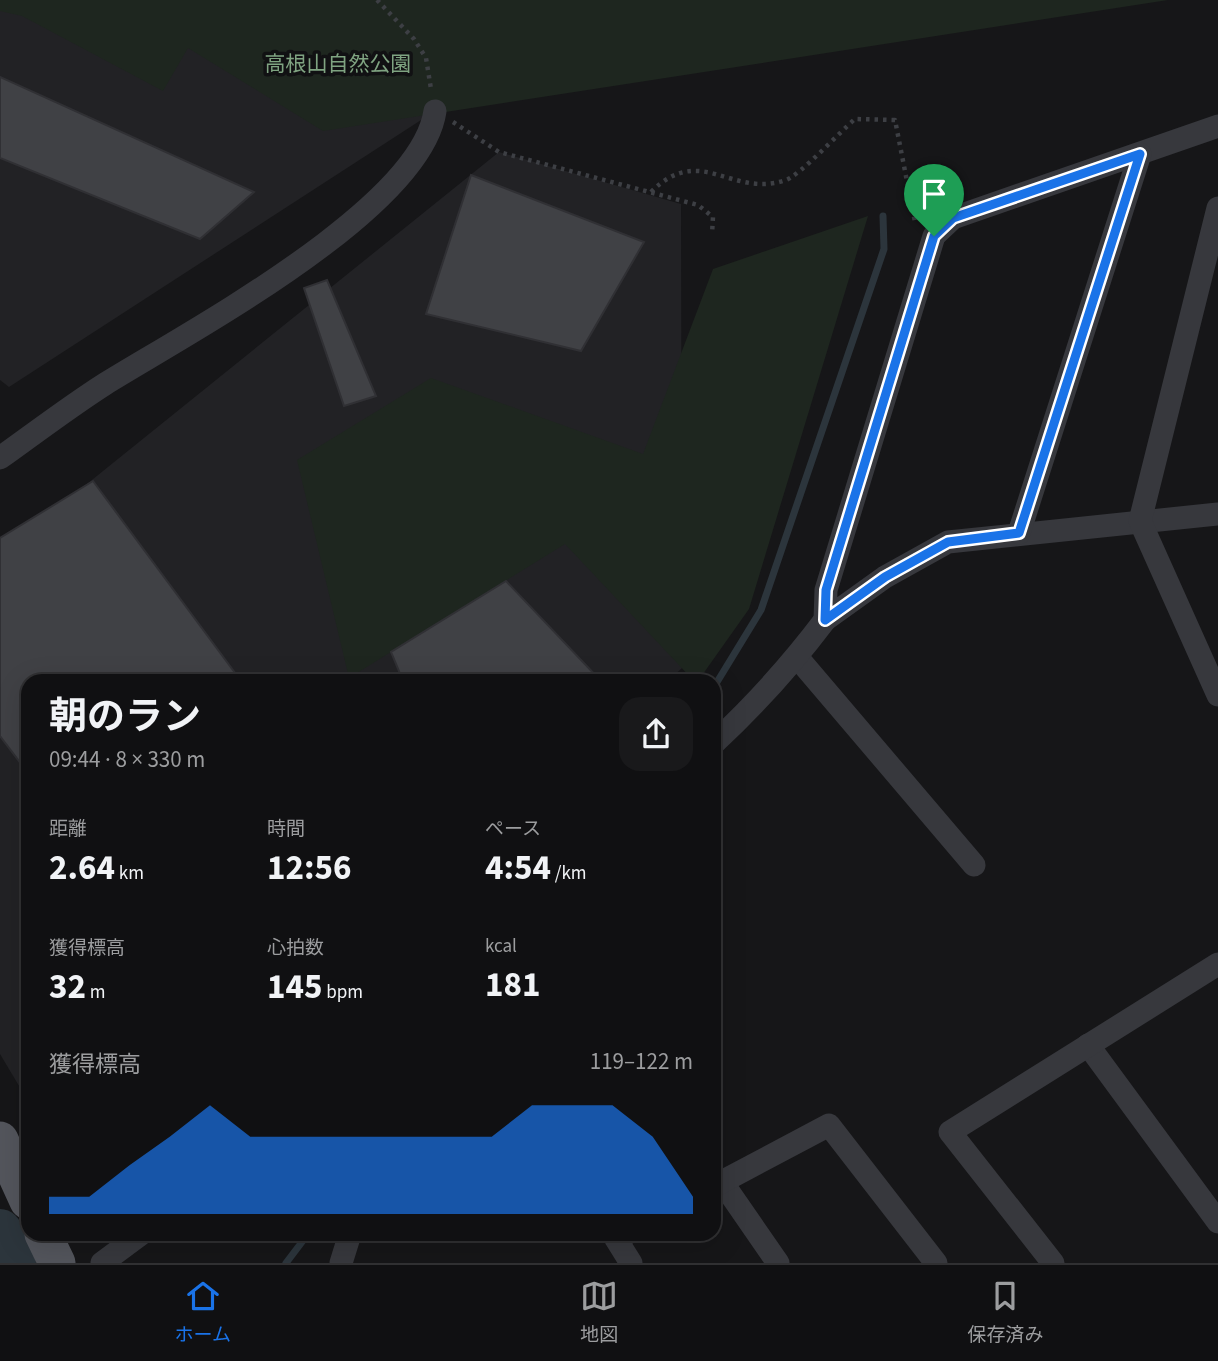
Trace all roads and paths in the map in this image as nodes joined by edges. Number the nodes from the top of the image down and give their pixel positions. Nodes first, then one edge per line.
1 (377, 0) edge
2 (435, 111) junction
3 (1218, 126) edge
4 (1140, 154) junction
5 (650, 192) junction
6 (1218, 208) edge
7 (712, 234) dead end
8 (934, 236) junction
9 (0, 458) edge
10 (1218, 514) edge
11 (1140, 521) junction
12 (1019, 533) junction
13 (825, 620) junction
14 (797, 657) junction
15 (1218, 695) edge
16 (721, 737) edge
17 (974, 865) dead end
18 (1218, 964) edge
19 (1088, 1045) junction
20 (0, 1140) edge
21 (721, 1182) edge
22 (21, 1186) edge
23 (721, 1188) edge
24 (1218, 1222) edge
25 (46, 1241) edge
26 (132, 1241) edge
27 (348, 1241) edge
28 (617, 1241) edge
29 (57, 1263) edge
30 (102, 1263) edge
31 (341, 1263) edge
32 (631, 1263) edge
33 (778, 1263) edge
34 (936, 1263) edge
35 (1053, 1263) edge

1 - 2 path
2 - 5 path
2 - 9 street
3 - 4 street
4 - 8 street
4 - 12 street
5 - 7 path
5 - 8 path
6 - 11 street
8 - 13 street
10 - 11 street
11 - 12 street
11 - 15 street
12 - 13 street
13 - 14 street
14 - 16 street
14 - 17 street
18 - 19 street
19 - 24 street
19 - 35 street
20 - 22 main road
21 - 34 street
23 - 33 street
25 - 29 main road
26 - 30 street
27 - 31 street
28 - 32 street

